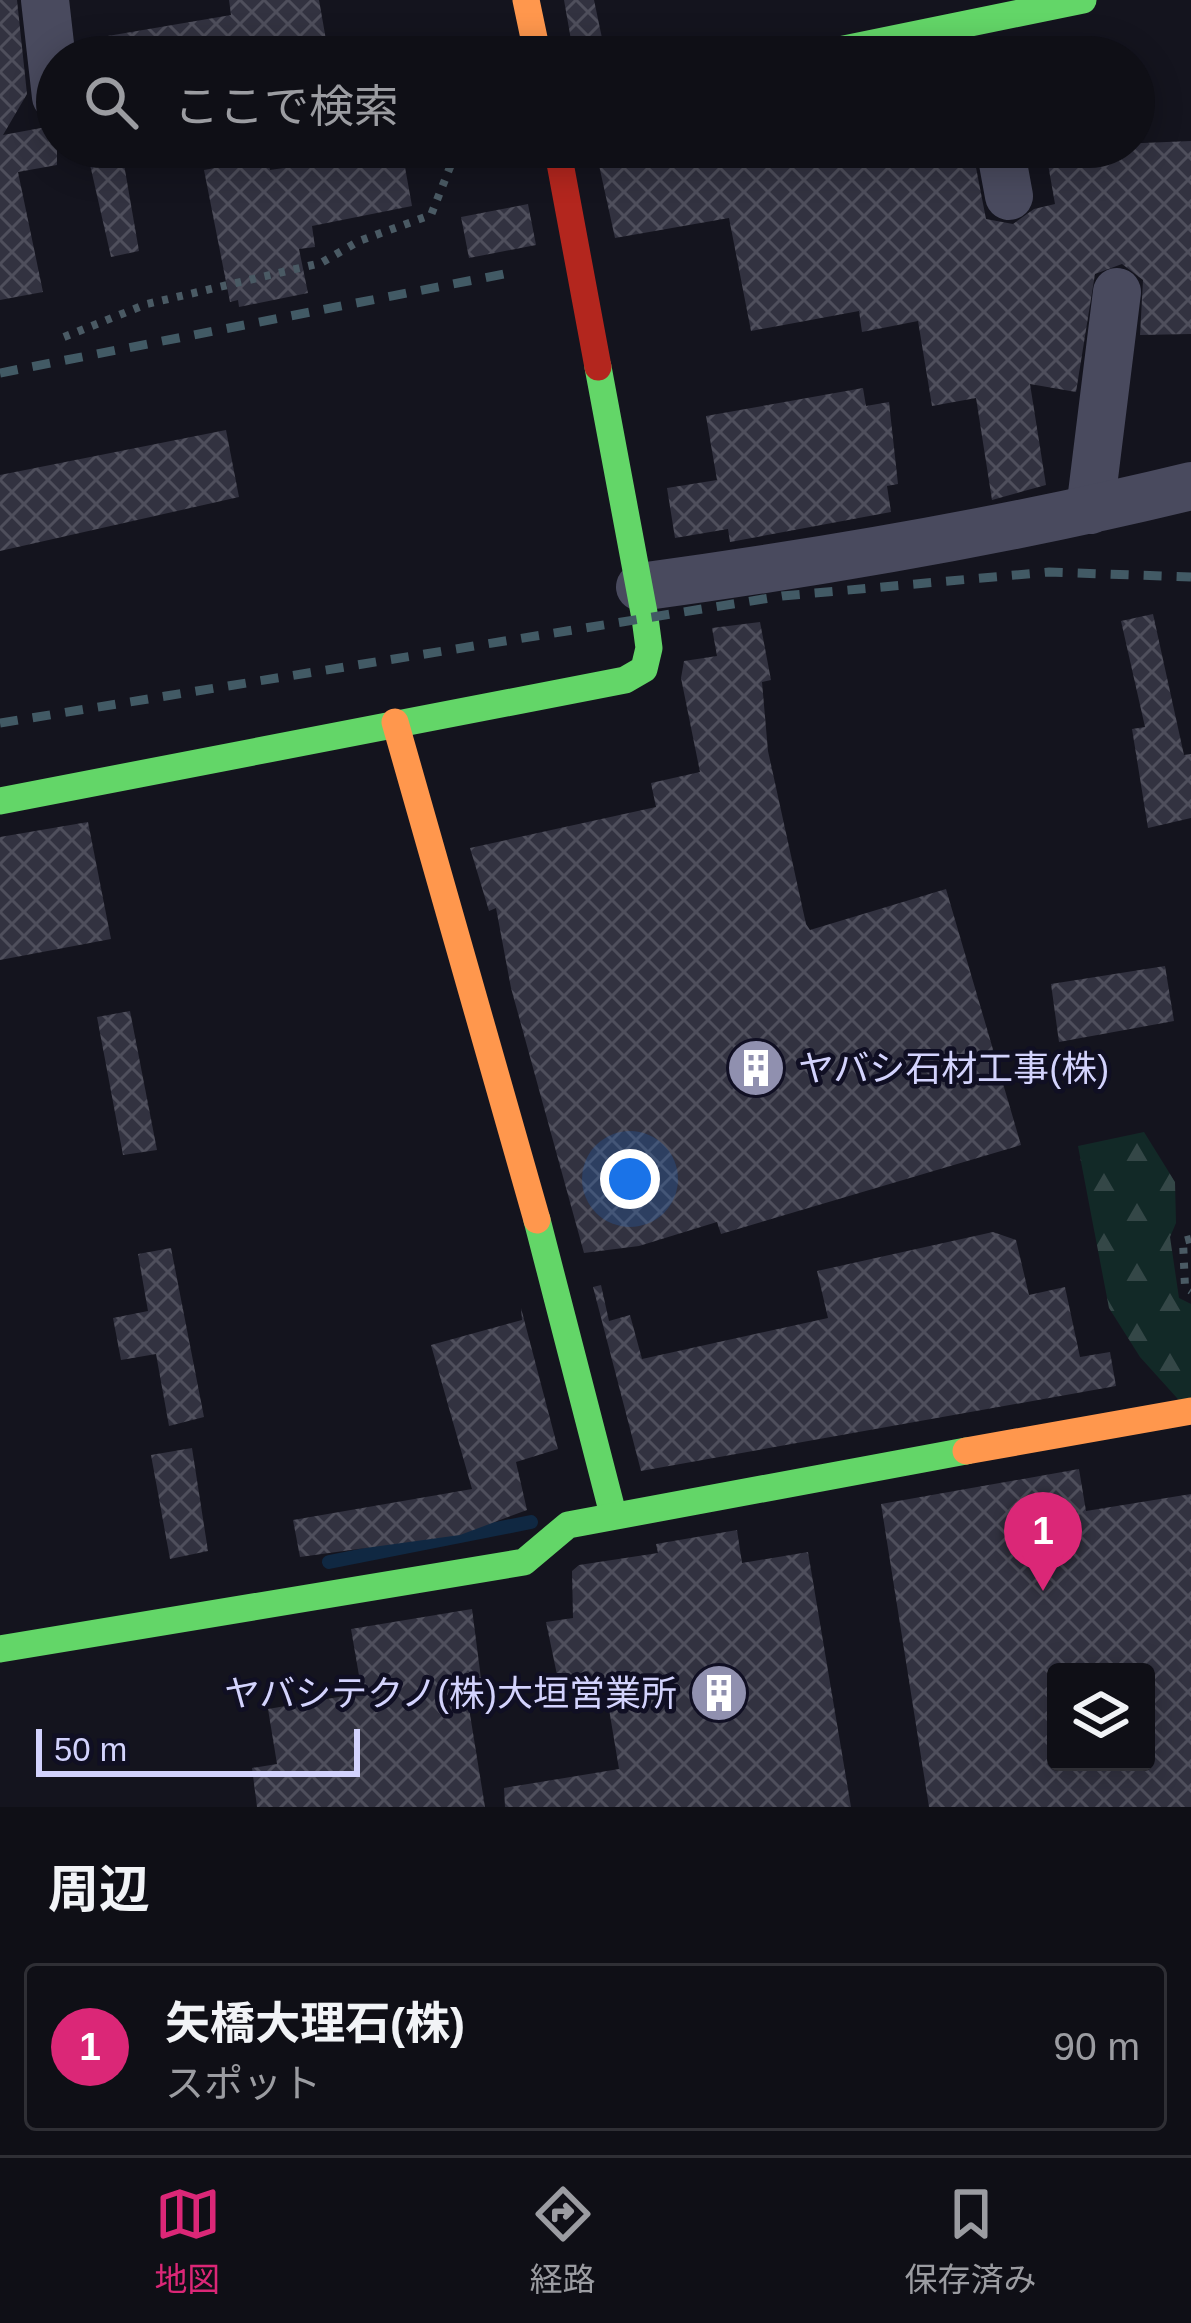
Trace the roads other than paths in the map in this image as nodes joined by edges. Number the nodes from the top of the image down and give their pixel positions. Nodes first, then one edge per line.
1 (45, 0) edge
2 (526, 0) edge
3 (1083, 0) edge
4 (49, 36) edge
5 (534, 36) edge
6 (991, 36) edge
7 (561, 168) edge
8 (1004, 168) edge
9 (1009, 196) dead end
10 (1117, 292) dead end
11 (1191, 486) edge
12 (1090, 510) junction
13 (640, 587) junction
14 (395, 722) junction
15 (0, 801) edge
16 (1191, 1411) edge
17 (614, 1514) junction
18 (0, 1649) edge

1 - 4 street
2 - 5 street
3 - 6 street
7 - 13 street
8 - 9 street
10 - 12 street
11 - 12 street
12 - 13 street
13 - 14 street
14 - 15 street
14 - 17 street
16 - 17 street
17 - 18 street

